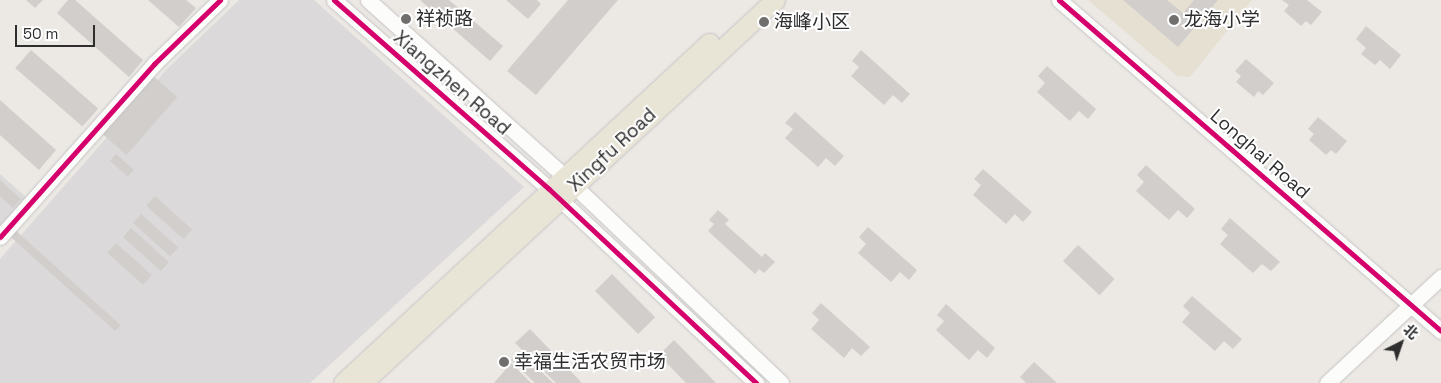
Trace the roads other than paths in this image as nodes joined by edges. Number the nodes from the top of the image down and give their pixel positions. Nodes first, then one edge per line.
1 (220, 0) edge
2 (334, 0) edge
3 (368, 0) edge
4 (756, 0) edge
5 (775, 0) edge
6 (1059, 0) edge
7 (569, 181) junction
8 (554, 194) junction
9 (0, 237) edge
10 (1441, 277) edge
11 (1411, 305) junction
12 (1441, 331) edge
13 (343, 383) edge
14 (362, 383) edge
15 (756, 383) edge
16 (781, 383) edge
17 (1327, 383) edge

1 - 9 street
2 - 8 street, Xiangzhen Road
3 - 7 street, Xiangzhen Road
4 - 7 main road, Xingfu Road
5 - 7 main road, Xingfu Road
6 - 11 street, Longhai Road
7 - 8 main road, Xingfu Road
7 - 16 street, Xiangzhen Road
8 - 13 main road, Xingfu Road
8 - 14 main road, Xingfu Road
8 - 15 street, Xiangzhen Road
10 - 11 street
11 - 12 street, Longhai Road
11 - 17 street

